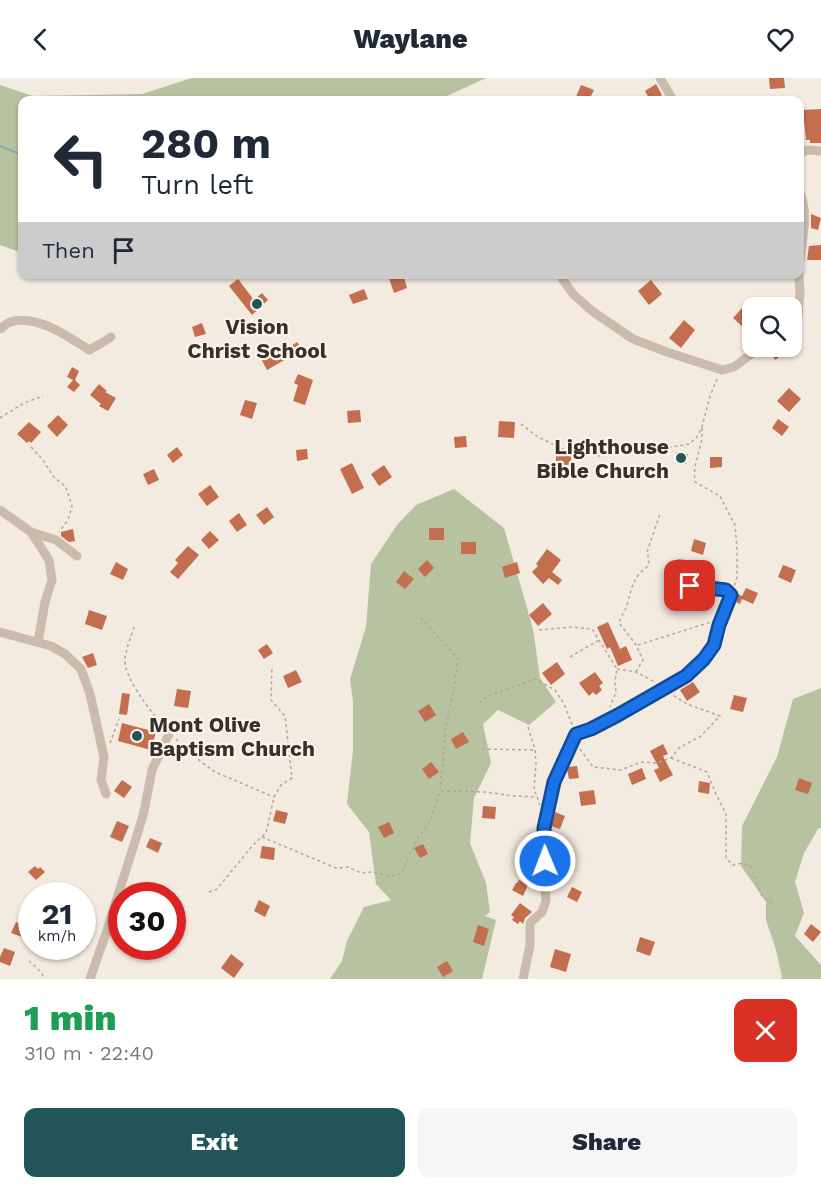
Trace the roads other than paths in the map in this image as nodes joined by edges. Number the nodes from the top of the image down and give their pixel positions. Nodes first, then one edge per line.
1 (660, 78) edge
2 (671, 96) edge
3 (821, 151) edge
4 (804, 152) edge
5 (562, 279) edge
6 (799, 279) edge
7 (800, 297) edge
8 (0, 329) edge
9 (111, 337) dead end
10 (747, 357) edge
11 (0, 510) edge
12 (31, 532) junction
13 (77, 556) dead end
14 (690, 586) dead end
15 (0, 632) edge
16 (38, 642) junction
17 (169, 734) road end
18 (106, 794) dead end
19 (90, 979) edge
20 (523, 979) edge

1 - 2 street
3 - 4 street
5 - 10 street
6 - 7 street
8 - 9 street
11 - 12 street
12 - 13 street
12 - 16 street
14 - 20 street
15 - 16 street
16 - 18 street
17 - 19 street

